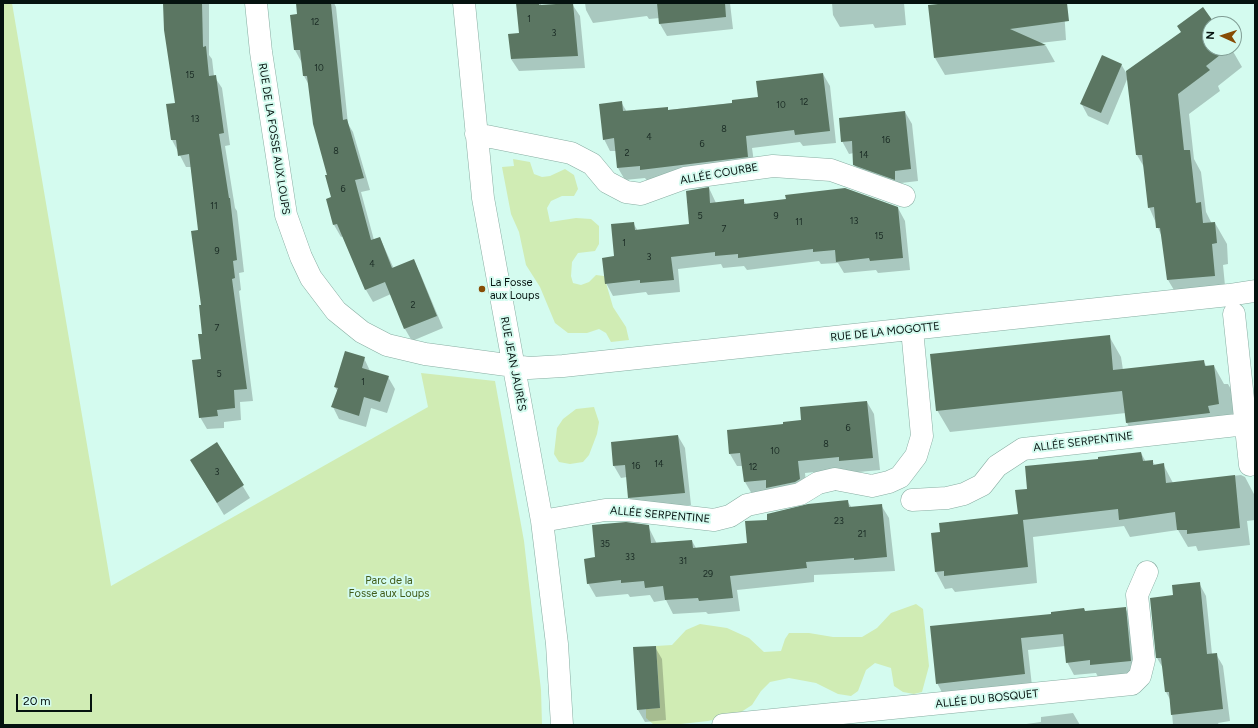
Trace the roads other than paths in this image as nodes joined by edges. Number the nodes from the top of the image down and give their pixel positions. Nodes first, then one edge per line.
1 (256, 3) edge
2 (464, 3) edge
3 (476, 134) junction
4 (904, 196) dead end
5 (1255, 291) edge
6 (1234, 314) dead end
7 (912, 329) junction
8 (514, 366) junction
9 (1246, 424) junction
10 (1250, 465) dead end
11 (912, 500) dead end
12 (542, 521) junction
13 (1147, 572) dead end
14 (562, 725) edge
15 (723, 725) edge

1 - 8 street, RUE DE LA FOSSE AUX LOUPS
2 - 3 street, RUE JEAN JAURÈS
3 - 4 street, ALLÉE COURBE
3 - 8 street, RUE JEAN JAURÈS
5 - 7 street, RUE DE LA MOGOTTE
6 - 9 street
7 - 8 street, RUE DE LA MOGOTTE
7 - 12 street, ALLÉE SERPENTINE
8 - 12 street, RUE JEAN JAURÈS
9 - 10 street
9 - 11 street, ALLÉE SERPENTINE
12 - 14 street, RUE JEAN JAURÈS
13 - 15 street, ALLÉE DU BOSQUET

